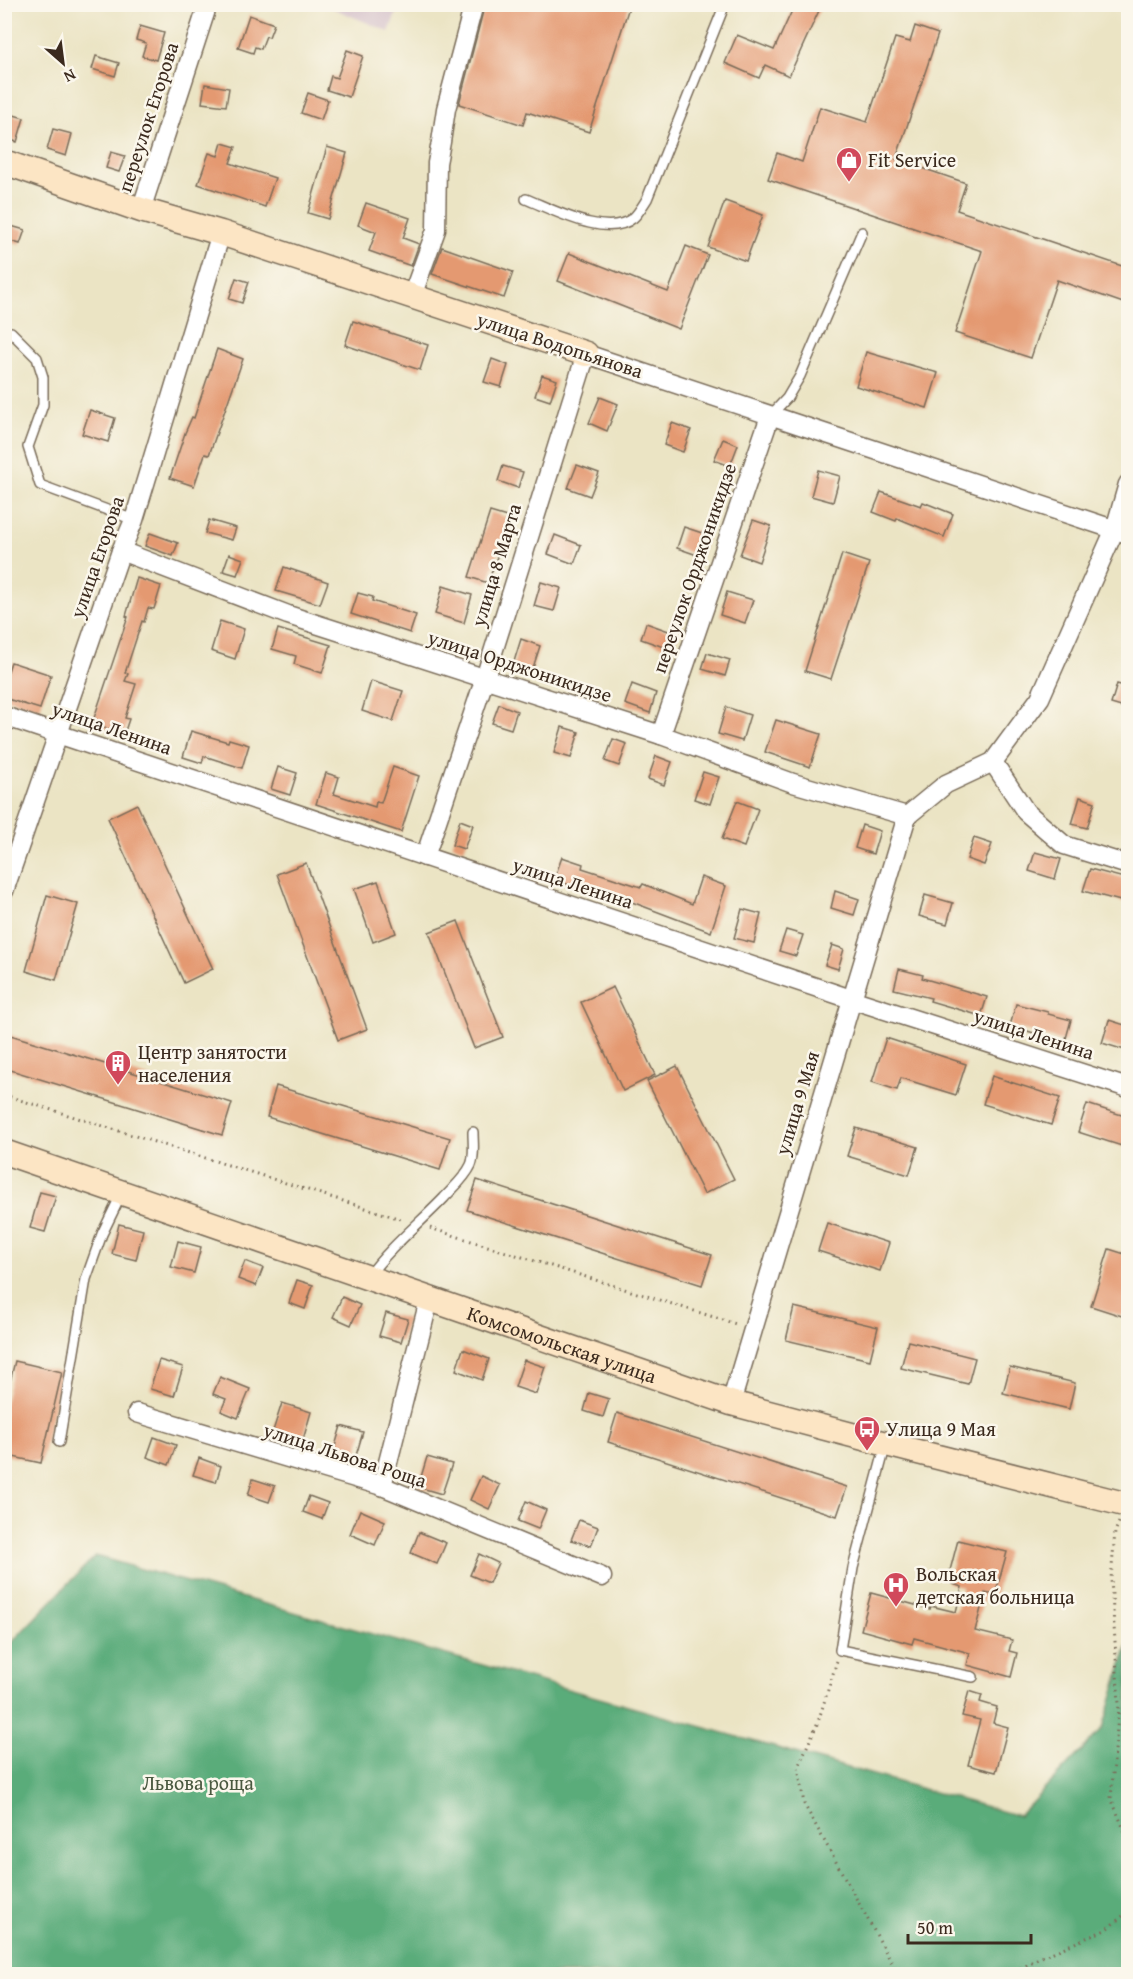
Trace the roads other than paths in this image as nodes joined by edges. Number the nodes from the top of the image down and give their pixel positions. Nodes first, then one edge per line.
1 (208, 4) edge
2 (474, 4) edge
3 (725, 4) edge
4 (4, 162) edge
5 (526, 199) dead end
6 (141, 210) junction
7 (862, 232) dead end
8 (221, 233) junction
9 (412, 296) junction
10 (11, 332) dead end
11 (586, 354) junction
12 (770, 416) junction
13 (1128, 484) edge
14 (135, 520) junction
15 (1122, 531) edge
16 (121, 551) junction
17 (485, 678) junction
18 (4, 716) edge
19 (59, 734) junction
20 (661, 735) junction
21 (993, 762) junction
22 (907, 816) junction
23 (425, 857) junction
24 (1128, 865) edge
25 (4, 891) edge
26 (851, 999) junction
27 (1128, 1088) edge
28 (473, 1132) dead end
29 (4, 1152) edge
30 (122, 1193) junction
31 (367, 1278) junction
32 (429, 1300) junction
33 (731, 1403) junction
34 (137, 1413) dead end
35 (59, 1442) dead end
36 (886, 1444) junction
37 (382, 1486) junction
38 (1128, 1505) edge
39 (602, 1577) dead end
40 (973, 1677) dead end

1 - 6 street, переулок Егорова
2 - 9 street
3 - 5 lane
4 - 6 main road, улица Водопьянова
6 - 8 main road, улица Водопьянова
7 - 12 lane
8 - 9 main road, улица Водопьянова
8 - 14 street, улица Егорова
9 - 11 main road, улица Водопьянова
10 - 14 lane
11 - 12 street, улица Водопьянова
11 - 17 street, улица 8 Марта
12 - 15 street, улица Водопьянова
12 - 20 street, переулок Орджоникидзе
13 - 15 street
14 - 16 street, улица Егорова
15 - 21 street
16 - 17 street, улица Орджоникидзе
16 - 19 street, улица Егорова
17 - 20 street, улица Орджоникидзе
17 - 23 street, улица 8 Марта
18 - 19 street, улица Ленина
19 - 23 street, улица Ленина
19 - 25 street, улица Егорова
20 - 22 street, улица Орджоникидзе
21 - 22 street
21 - 24 street
22 - 26 street, улица 9 Мая
23 - 26 street, улица Ленина
26 - 27 street, улица Ленина
26 - 33 street, улица 9 Мая
28 - 31 lane
29 - 30 main road, Комсомольская улица
30 - 31 main road, Комсомольская улица
30 - 35 lane
31 - 32 main road, Комсомольская улица
32 - 33 main road, Комсомольская улица
32 - 37 street
33 - 36 main road, Комсомольская улица
34 - 37 street, улица Львова Роща
36 - 38 main road, Комсомольская улица
36 - 40 lane
37 - 39 street, улица Львова Роща

